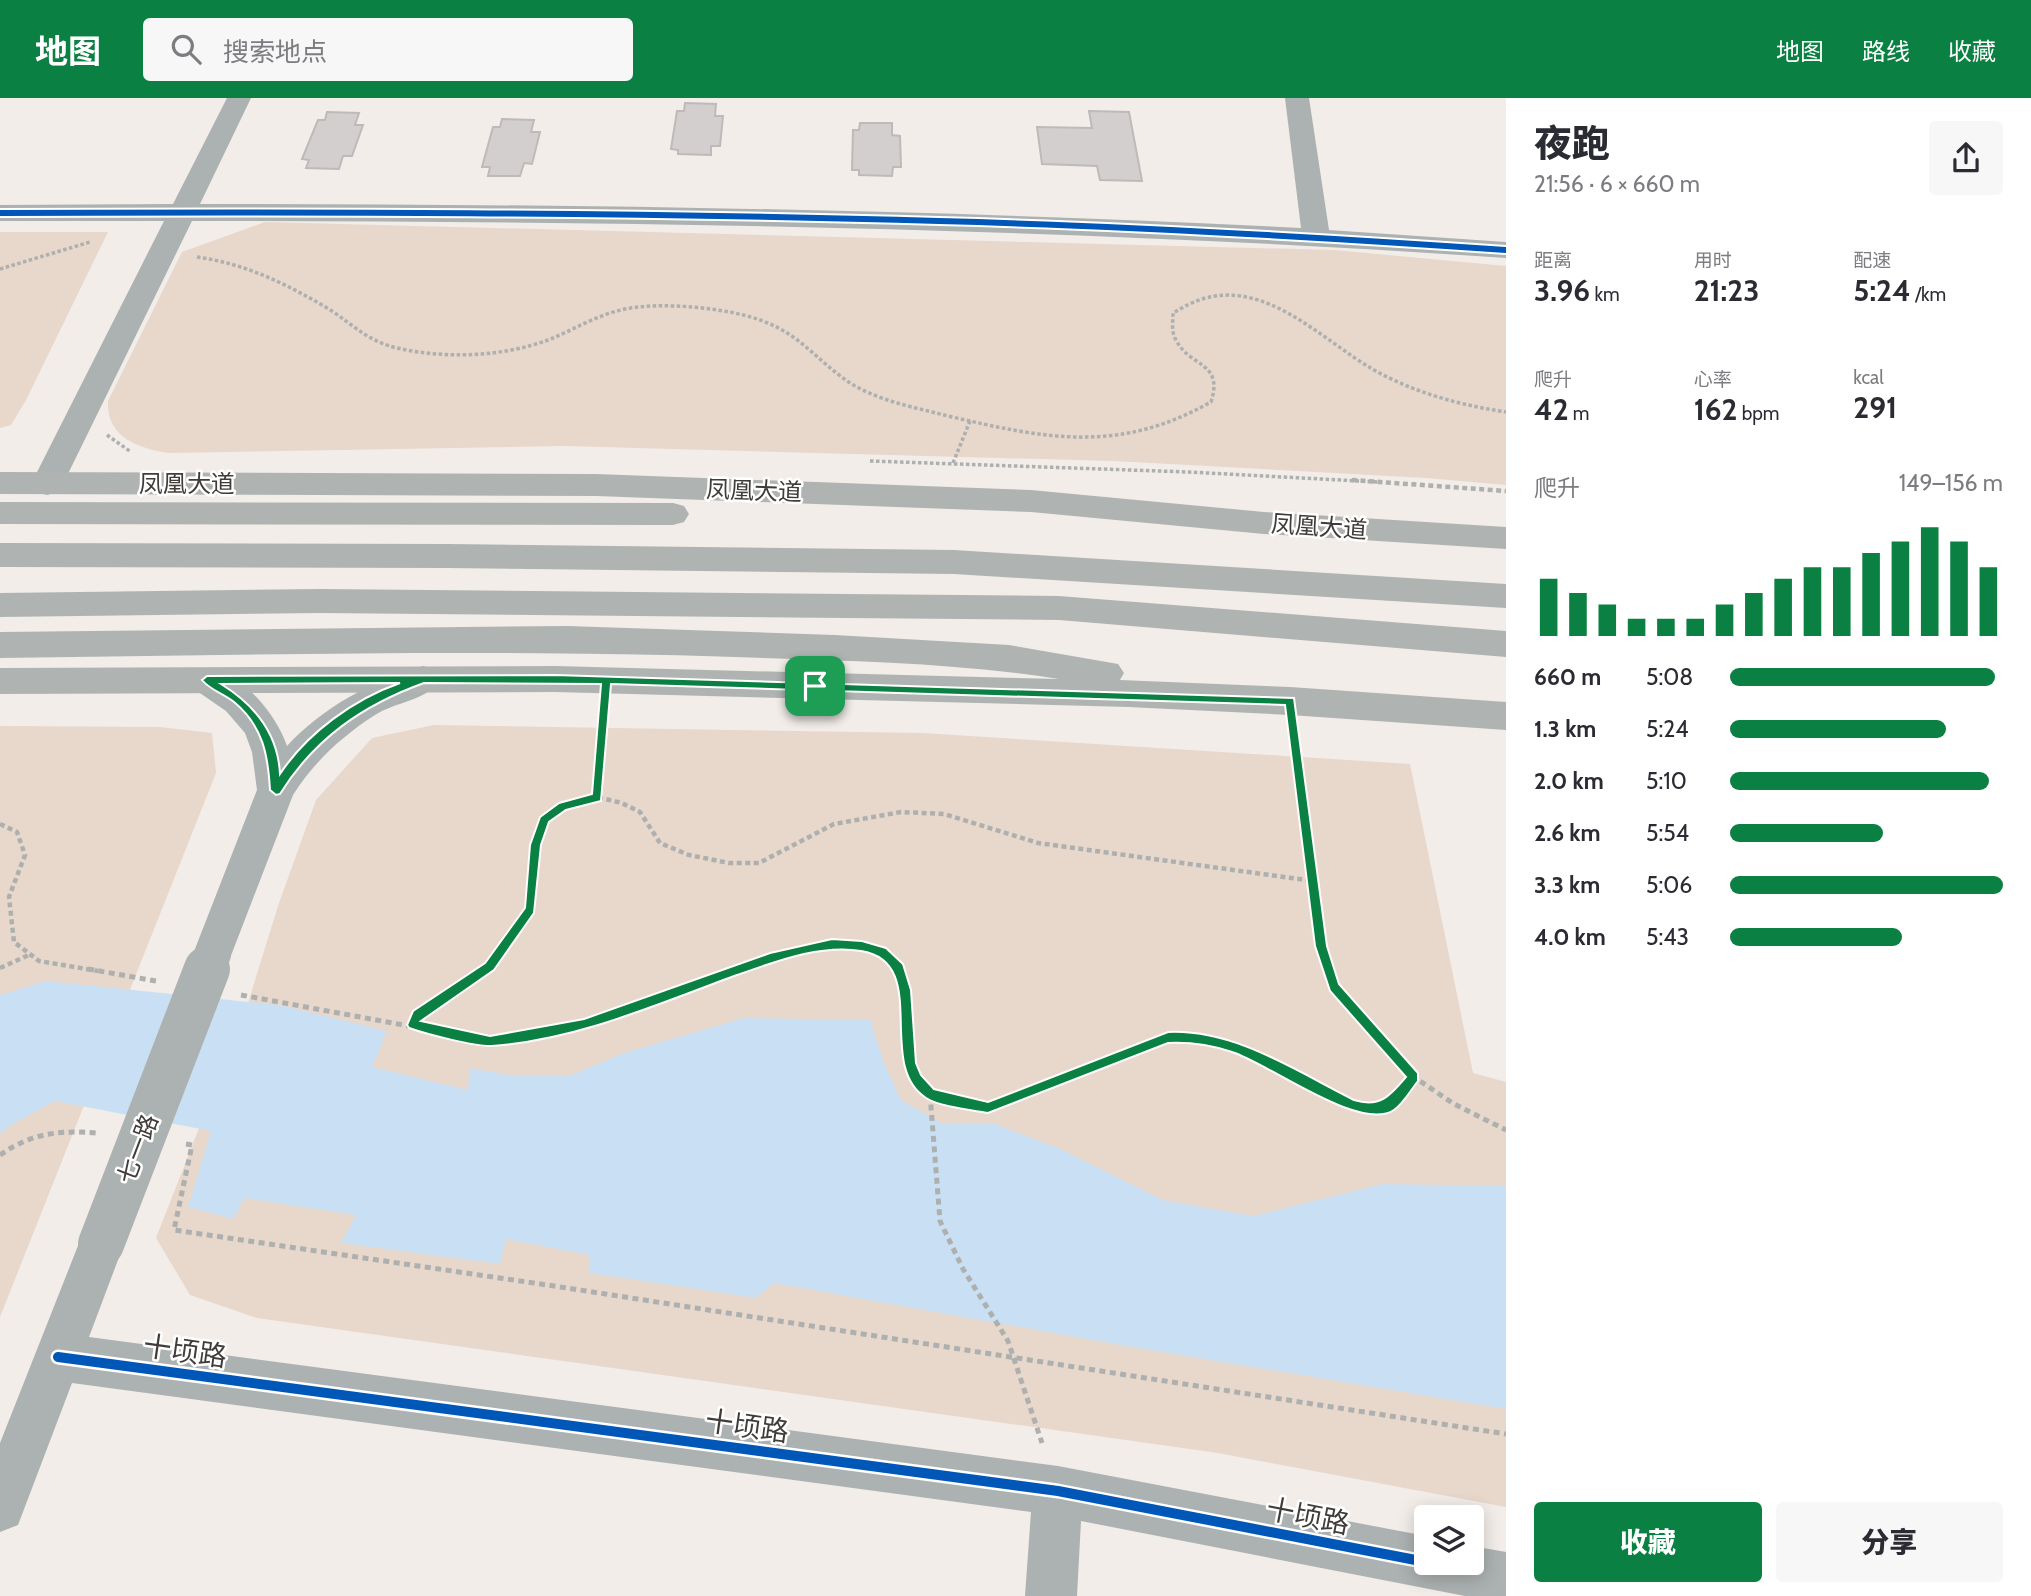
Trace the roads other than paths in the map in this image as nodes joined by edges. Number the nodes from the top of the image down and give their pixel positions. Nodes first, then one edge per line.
1 (239, 98) edge
2 (1297, 98) edge
3 (182, 212) junction
4 (0, 213) edge
5 (1316, 235) junction
6 (1506, 250) edge
7 (0, 484) edge
8 (47, 484) junction
9 (0, 513) edge
10 (1264, 523) junction
11 (1506, 538) edge
12 (0, 555) edge
13 (1506, 596) edge
14 (0, 605) edge
15 (1506, 644) edge
16 (0, 645) edge
17 (207, 680) junction
18 (423, 680) junction
19 (0, 681) edge
20 (1290, 701) junction
21 (1506, 716) edge
22 (276, 790) junction
23 (58, 1357) junction
24 (1058, 1491) junction
25 (0, 1507) edge
26 (1414, 1560) edge
27 (1484, 1574) edge
28 (1506, 1578) edge
29 (1051, 1596) edge

1 - 3 street
2 - 5 street
3 - 4 street
3 - 5 street
3 - 8 street
5 - 6 street
7 - 8 main road, 凤凰大道
8 - 10 main road, 凤凰大道
9 - 10 main road
10 - 11 main road, 凤凰大道
12 - 13 main road
14 - 15 main road
16 - 20 main road
17 - 18 main road
17 - 19 main road
17 - 22 street
18 - 20 main road
18 - 22 street
20 - 21 main road
22 - 23 street, 七一路, bridge
23 - 24 street, 十顷路
23 - 25 street, 七一路
24 - 26 street, 十顷路
24 - 29 street
27 - 28 street, 十顷路

